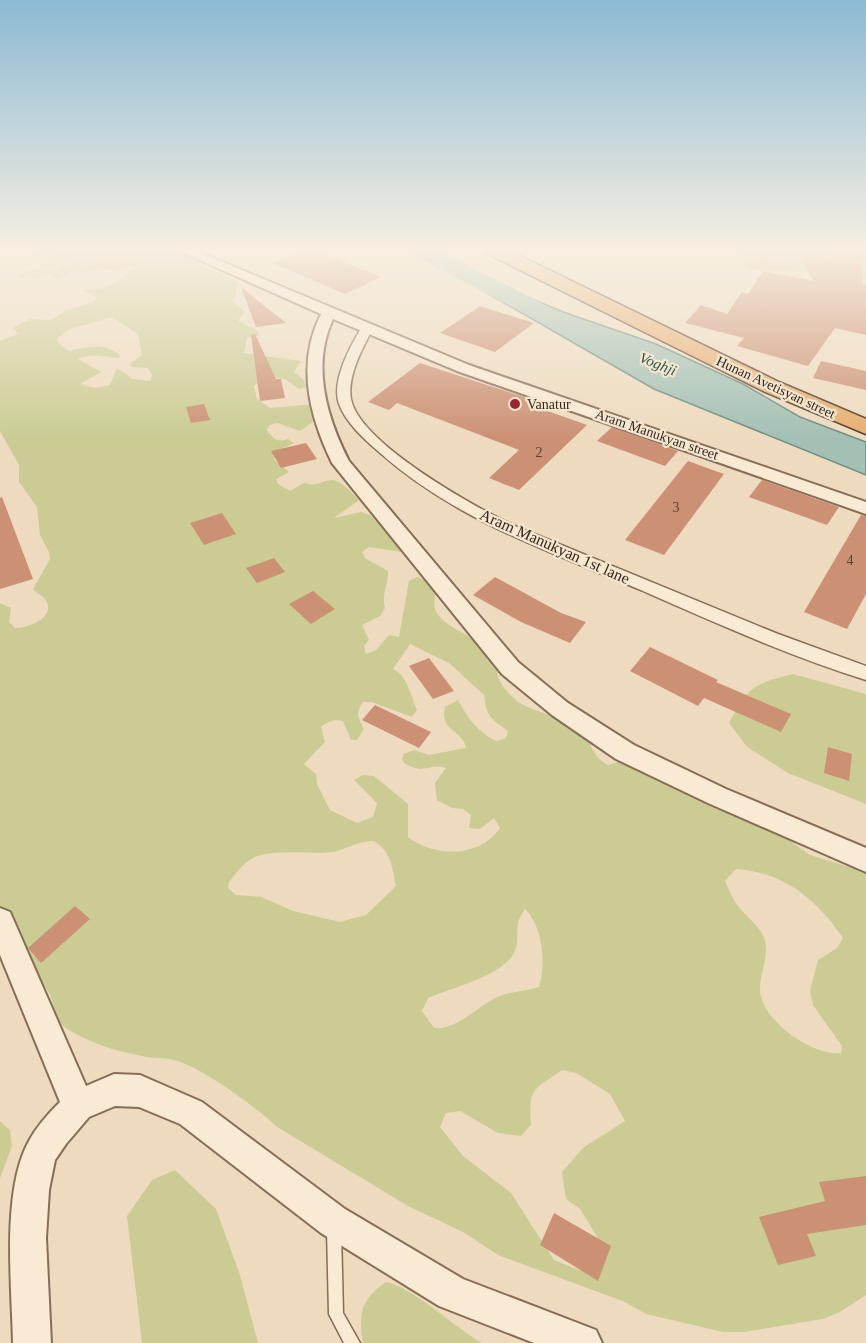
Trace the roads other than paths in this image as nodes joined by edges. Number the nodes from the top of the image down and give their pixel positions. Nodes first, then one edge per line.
1 (627, 313) edge
2 (328, 314) joint
3 (366, 330) junction
4 (866, 427) edge
5 (866, 507) edge
6 (866, 673) edge
7 (866, 860) edge
8 (0, 921) edge
9 (78, 1106) junction
10 (333, 1221) junction
11 (32, 1343) edge
12 (352, 1343) edge
13 (583, 1343) edge

1 - 4 highway, Hunan Avetisyan street
2 - 3 street, Aram Manukyan street
2 - 7 street
3 - 5 street, Aram Manukyan street
3 - 6 street, Aram Manukyan 1st lane
8 - 9 street
9 - 10 street
9 - 11 street
10 - 12 lane
10 - 13 street

